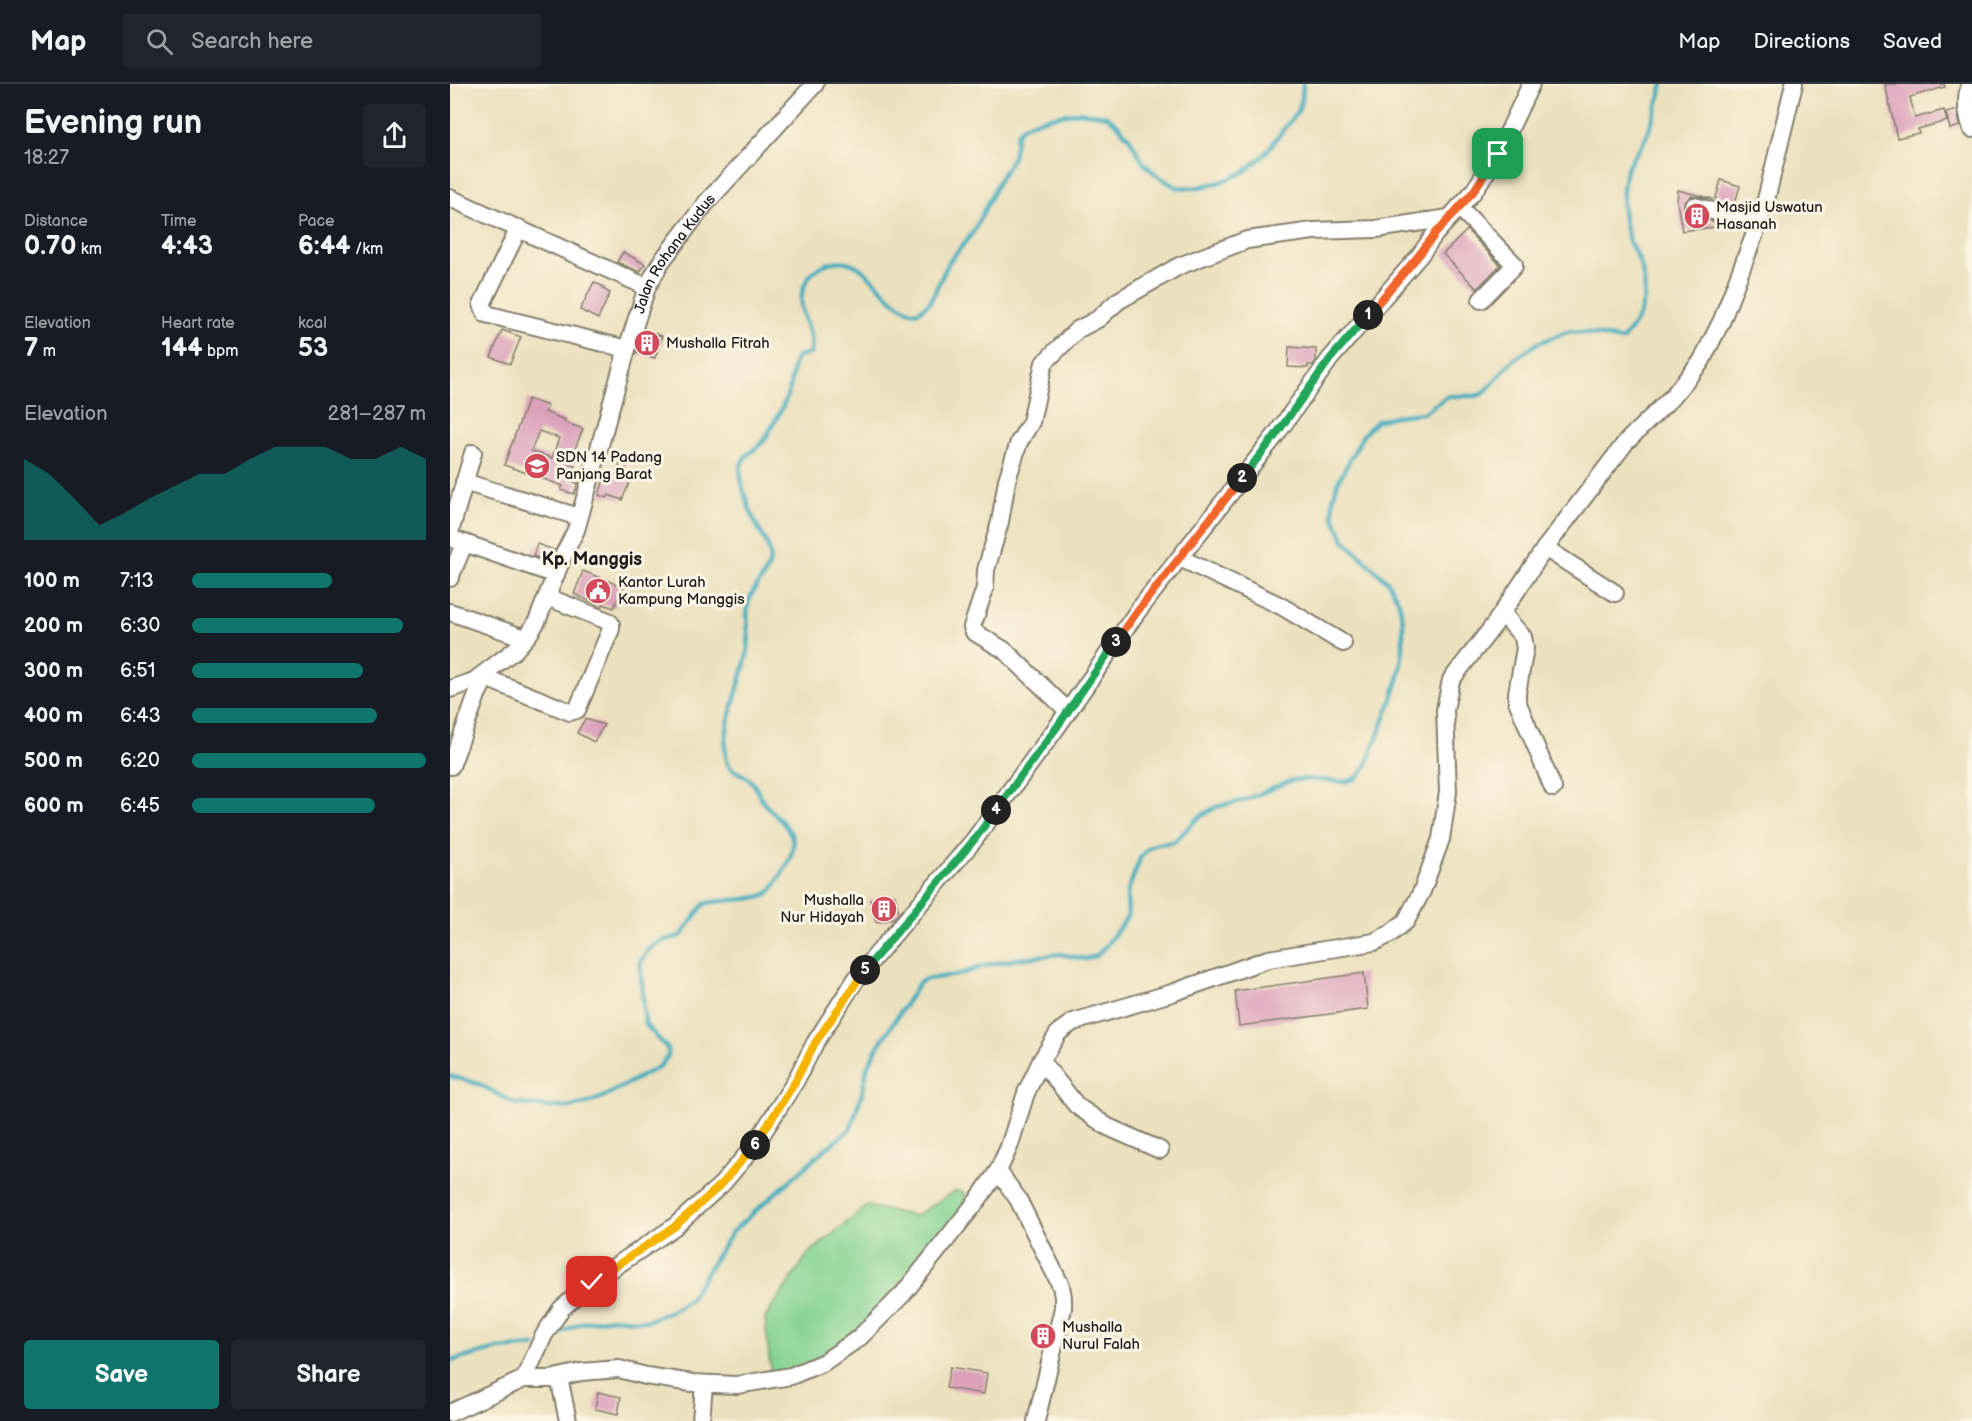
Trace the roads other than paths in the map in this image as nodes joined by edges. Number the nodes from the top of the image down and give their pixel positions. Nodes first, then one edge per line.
1 (816, 84) edge
2 (1531, 84) edge
3 (1794, 84) edge
4 (1970, 84) edge
5 (1972, 129) edge
6 (450, 198) edge
7 (1694, 206) dead end
8 (1454, 213) junction
9 (1759, 223) junction
10 (519, 228) junction
11 (647, 287) junction
12 (1481, 300) dead end
13 (627, 349) junction
14 (473, 453) dead end
15 (464, 482) junction
16 (579, 516) junction
17 (450, 532) edge
18 (457, 541) edge
19 (1545, 548) junction
20 (1179, 558) junction
21 (556, 574) junction
22 (450, 578) edge
23 (1615, 593) dead end
24 (547, 597) junction
25 (450, 612) edge
26 (1502, 614) junction
27 (525, 638) junction
28 (1343, 643) dead end
29 (483, 677) junction
30 (450, 689) edge
31 (1067, 710) junction
32 (451, 766) edge
33 (1553, 788) dead end
34 (1041, 1061) junction
35 (1160, 1150) dead end
36 (998, 1172) junction
37 (559, 1377) junction
38 (524, 1378) junction
39 (704, 1384) junction
40 (450, 1413) edge
41 (568, 1421) edge
42 (701, 1421) edge
43 (1036, 1421) edge

1 - 11 street, Jalan Rohana Kudus
2 - 8 street
3 - 9 street
4 - 5 street
6 - 10 street
7 - 9 street
8 - 12 street
8 - 20 street
8 - 31 street
9 - 19 street
10 - 11 street
10 - 13 street
11 - 13 street, Jalan Rohana Kudus
13 - 16 street, Jalan Rohana Kudus
14 - 15 street
15 - 16 street
15 - 17 street
16 - 21 street, Jalan Rohana Kudus
18 - 21 street
18 - 22 street
19 - 23 street
19 - 26 street
20 - 28 street
20 - 31 street
21 - 24 street, Jalan Rohana Kudus
24 - 27 street, Jalan Rohana Kudus
24 - 29 street
25 - 27 street
26 - 33 street
26 - 34 street
27 - 29 street, Jalan Rohana Kudus
29 - 30 street, Jalan Rohana Kudus
29 - 32 street
31 - 38 street
34 - 35 street
34 - 36 street
36 - 39 street
36 - 43 street
37 - 38 street
37 - 39 street
37 - 41 street
38 - 40 street
39 - 42 street

